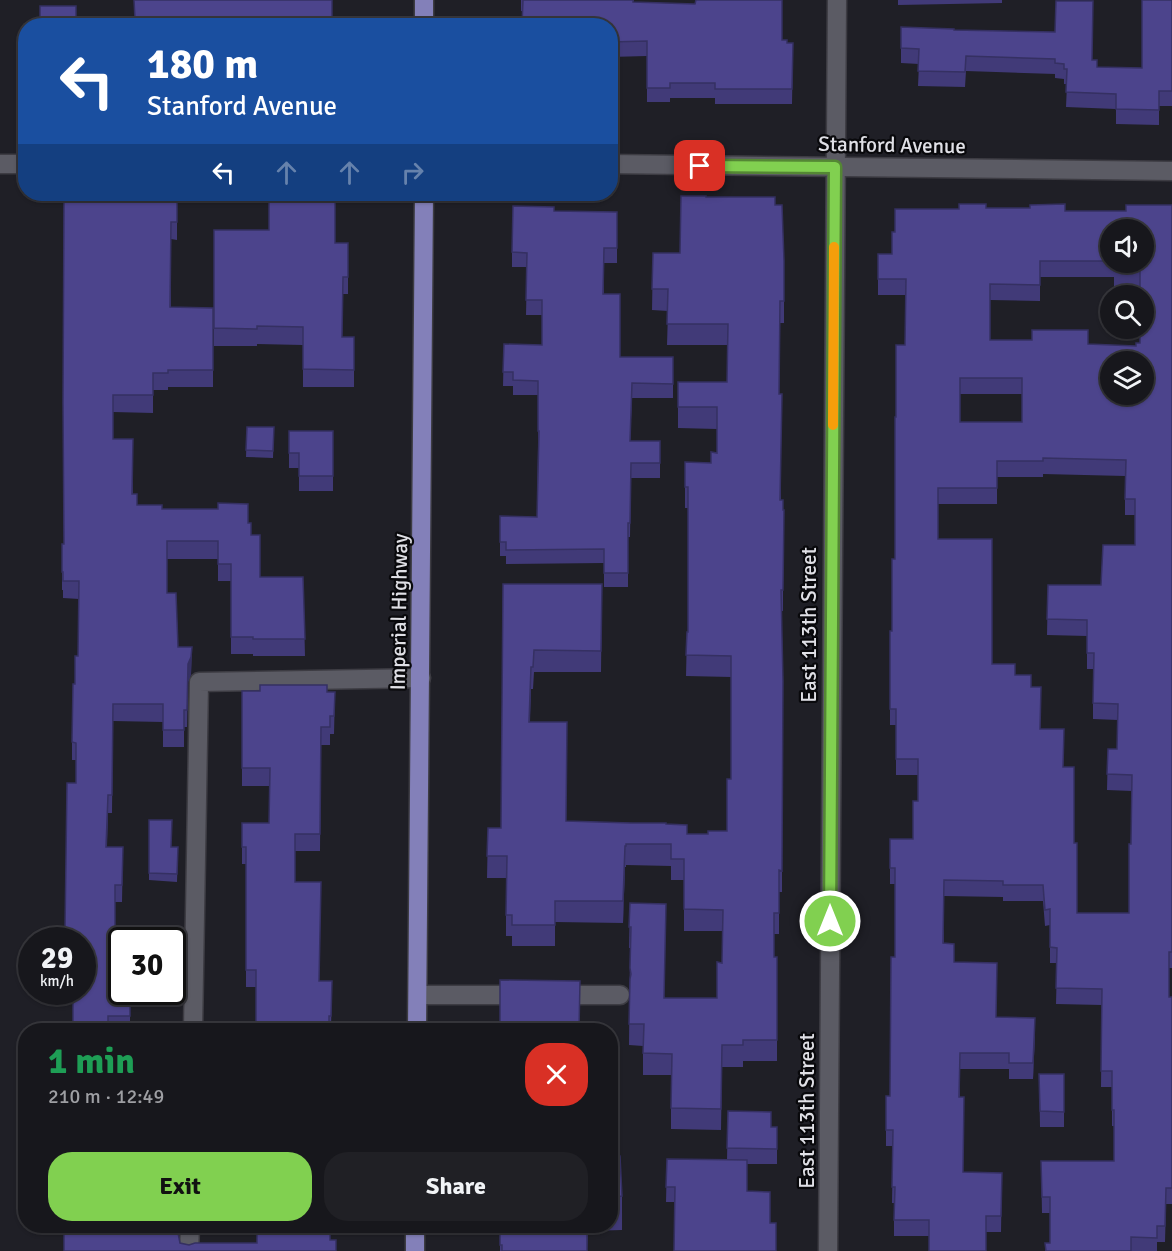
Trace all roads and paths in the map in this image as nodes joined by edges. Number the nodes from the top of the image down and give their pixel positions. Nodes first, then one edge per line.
1 (424, 0) edge
2 (837, 0) edge
3 (424, 18) edge
4 (0, 164) edge
5 (18, 164) edge
6 (618, 164) edge
7 (835, 167) junction
8 (1172, 171) edge
9 (424, 201) edge
10 (421, 678) junction
11 (418, 995) junction
12 (620, 995) dead end
13 (193, 1023) edge
14 (417, 1023) edge
15 (190, 1233) edge
16 (415, 1233) edge
17 (189, 1251) edge
18 (415, 1251) edge
19 (828, 1251) edge

1 - 3 main road
2 - 7 street, East 113th Street
4 - 5 street
6 - 7 street, Stanford Avenue
7 - 8 street, Stanford Avenue
7 - 19 street, East 113th Street
9 - 10 main road, Imperial Highway
10 - 11 main road, Imperial Highway
10 - 13 street
11 - 12 street
11 - 14 main road, Imperial Highway
15 - 17 street
16 - 18 main road

